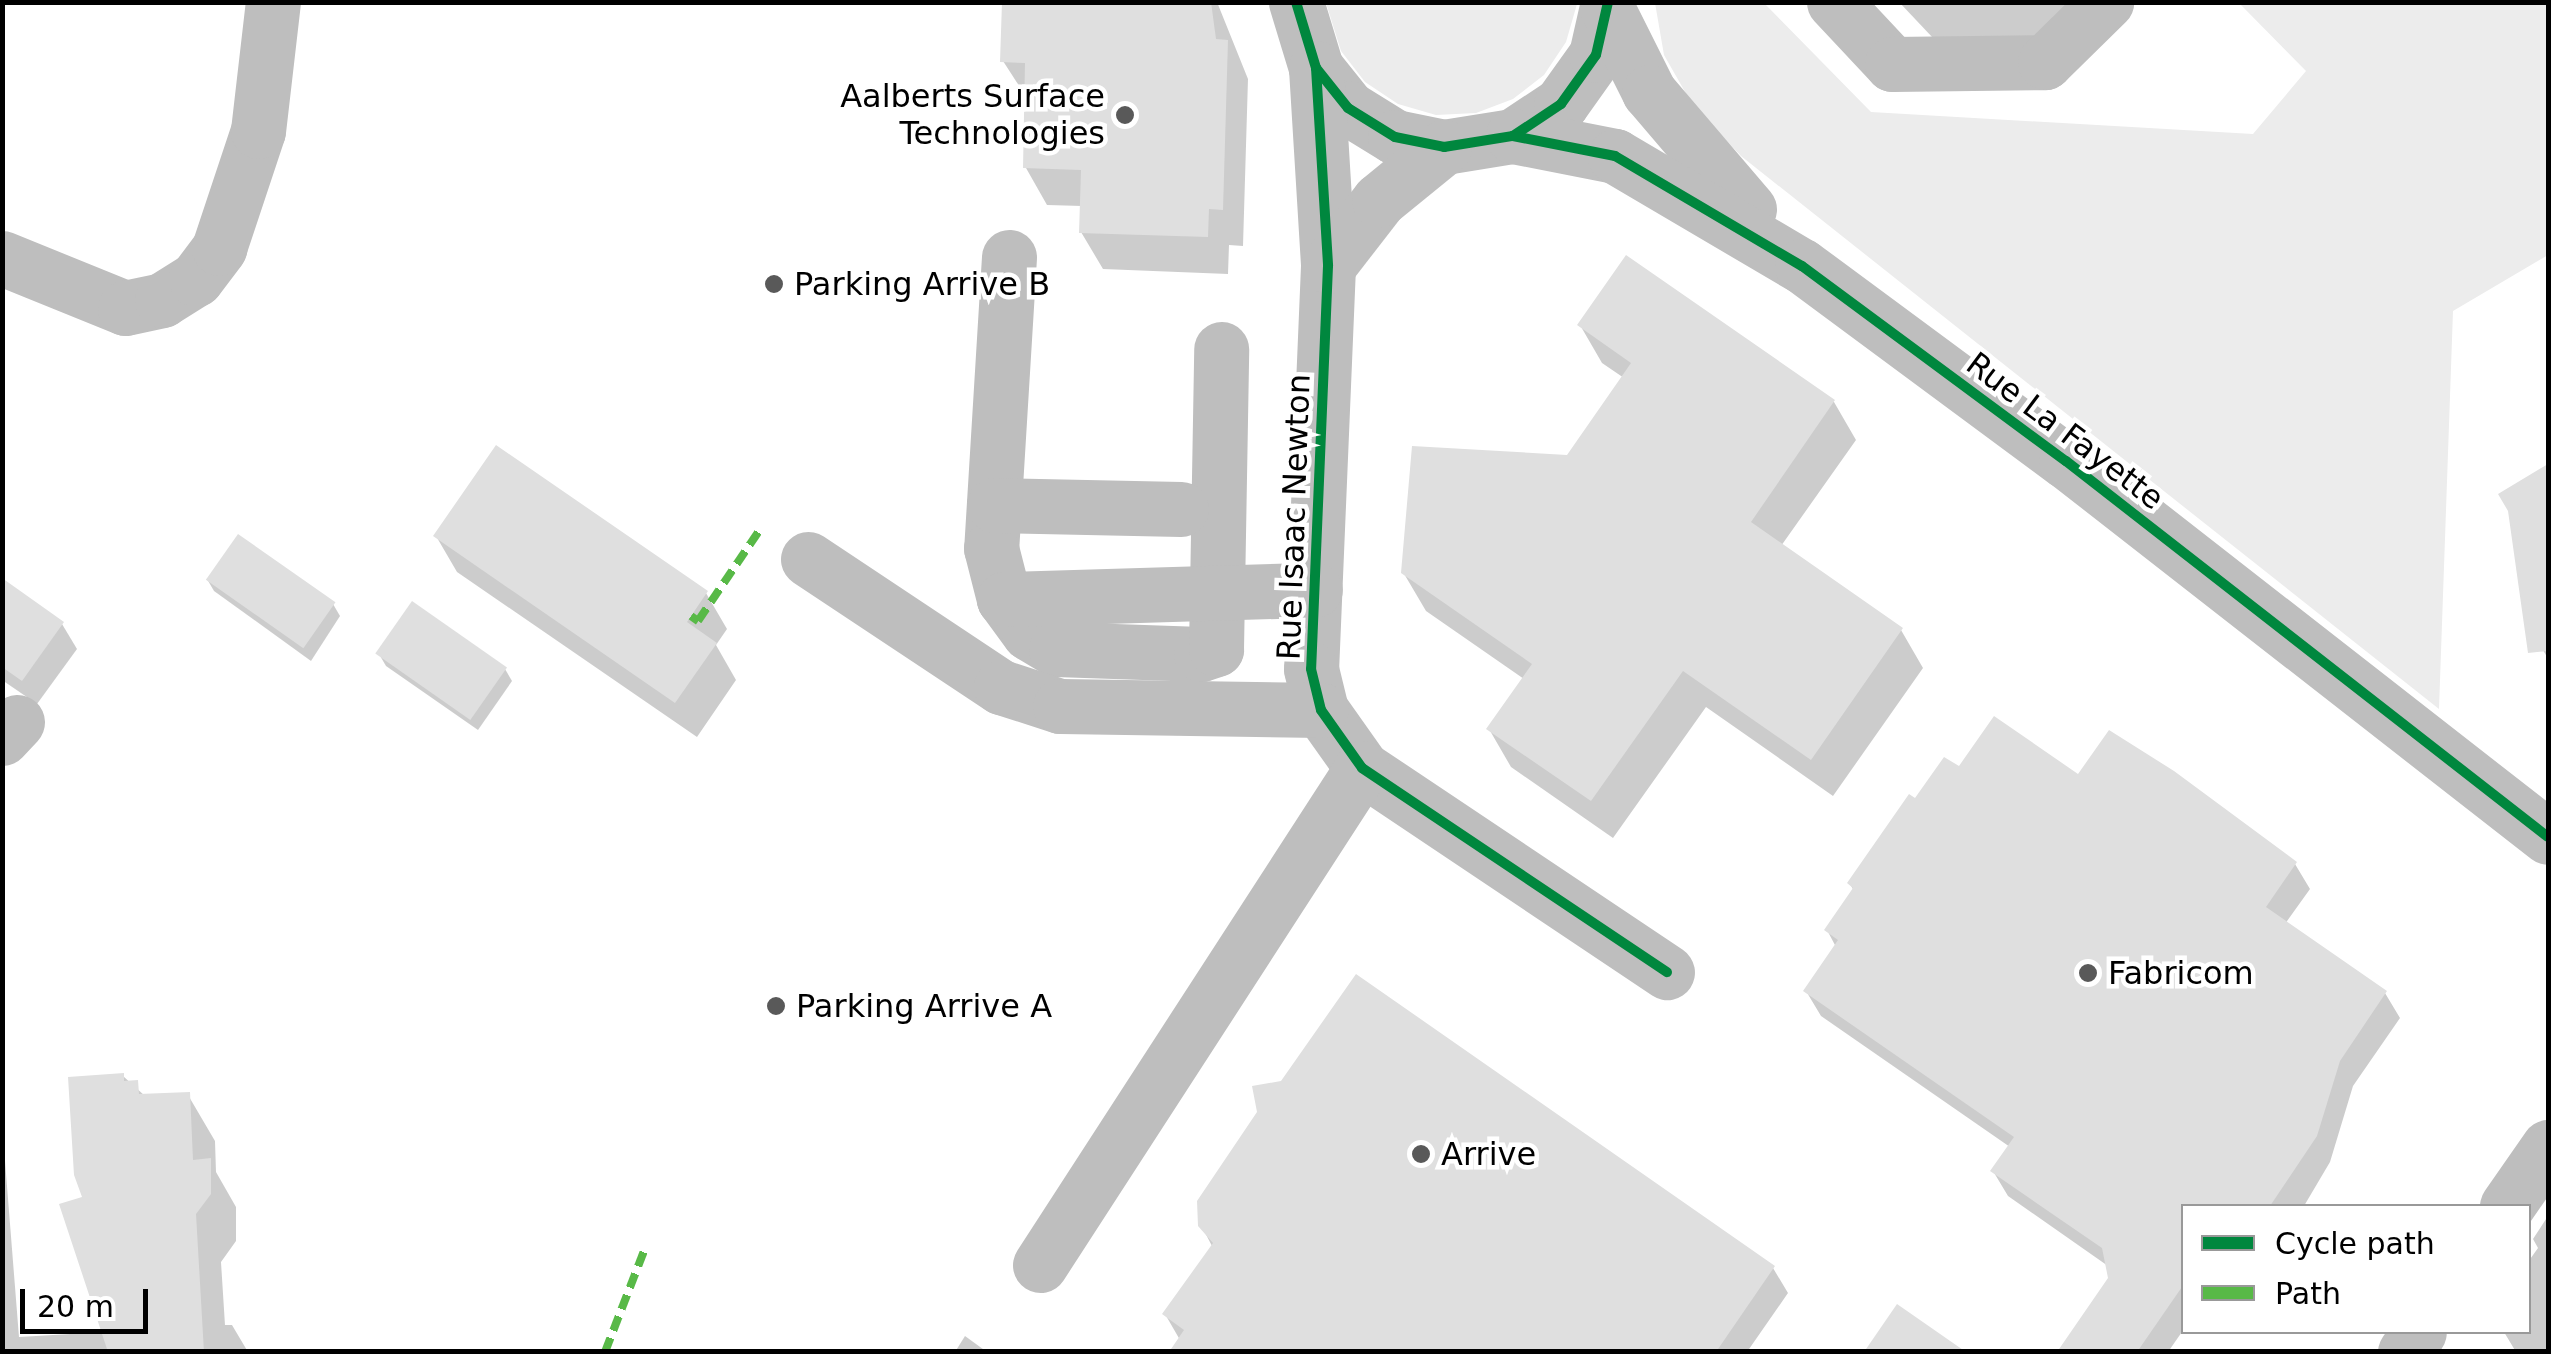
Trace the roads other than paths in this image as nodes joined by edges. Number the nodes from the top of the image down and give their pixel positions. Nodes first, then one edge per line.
1 (273, 2) edge
2 (1296, 2) edge
3 (1834, 2) edge
4 (2106, 2) edge
5 (1608, 6) edge
6 (1316, 68) junction
7 (1513, 136) junction
8 (1444, 148) junction
9 (1009, 256) dead end
10 (2, 258) edge
11 (1328, 266) junction
12 (1802, 266) junction
13 (1220, 349) dead end
14 (994, 505) junction
15 (1181, 509) dead end
16 (808, 560) dead end
17 (1315, 590) junction
18 (1220, 594) junction
19 (1320, 710) junction
20 (1362, 768) junction
21 (2548, 836) edge
22 (1666, 972) dead end
23 (2548, 1147) edge
24 (2507, 1204) edge
25 (1040, 1265) dead end

1 - 10 street
2 - 6 street
3 - 4 street
5 - 7 street
5 - 12 street, Rue La Fayette
6 - 8 street
6 - 11 street, Rue Isaac Newton
7 - 8 street
7 - 12 street, Rue La Fayette
8 - 11 street
9 - 14 street
11 - 17 street, Rue Isaac Newton
12 - 21 street, Rue La Fayette
13 - 18 street
14 - 15 street
14 - 18 street
16 - 19 street
17 - 18 street
17 - 19 street, Rue Isaac Newton
19 - 20 street, Rue Isaac Newton
20 - 22 street, Rue Isaac Newton
20 - 25 street
23 - 24 street

